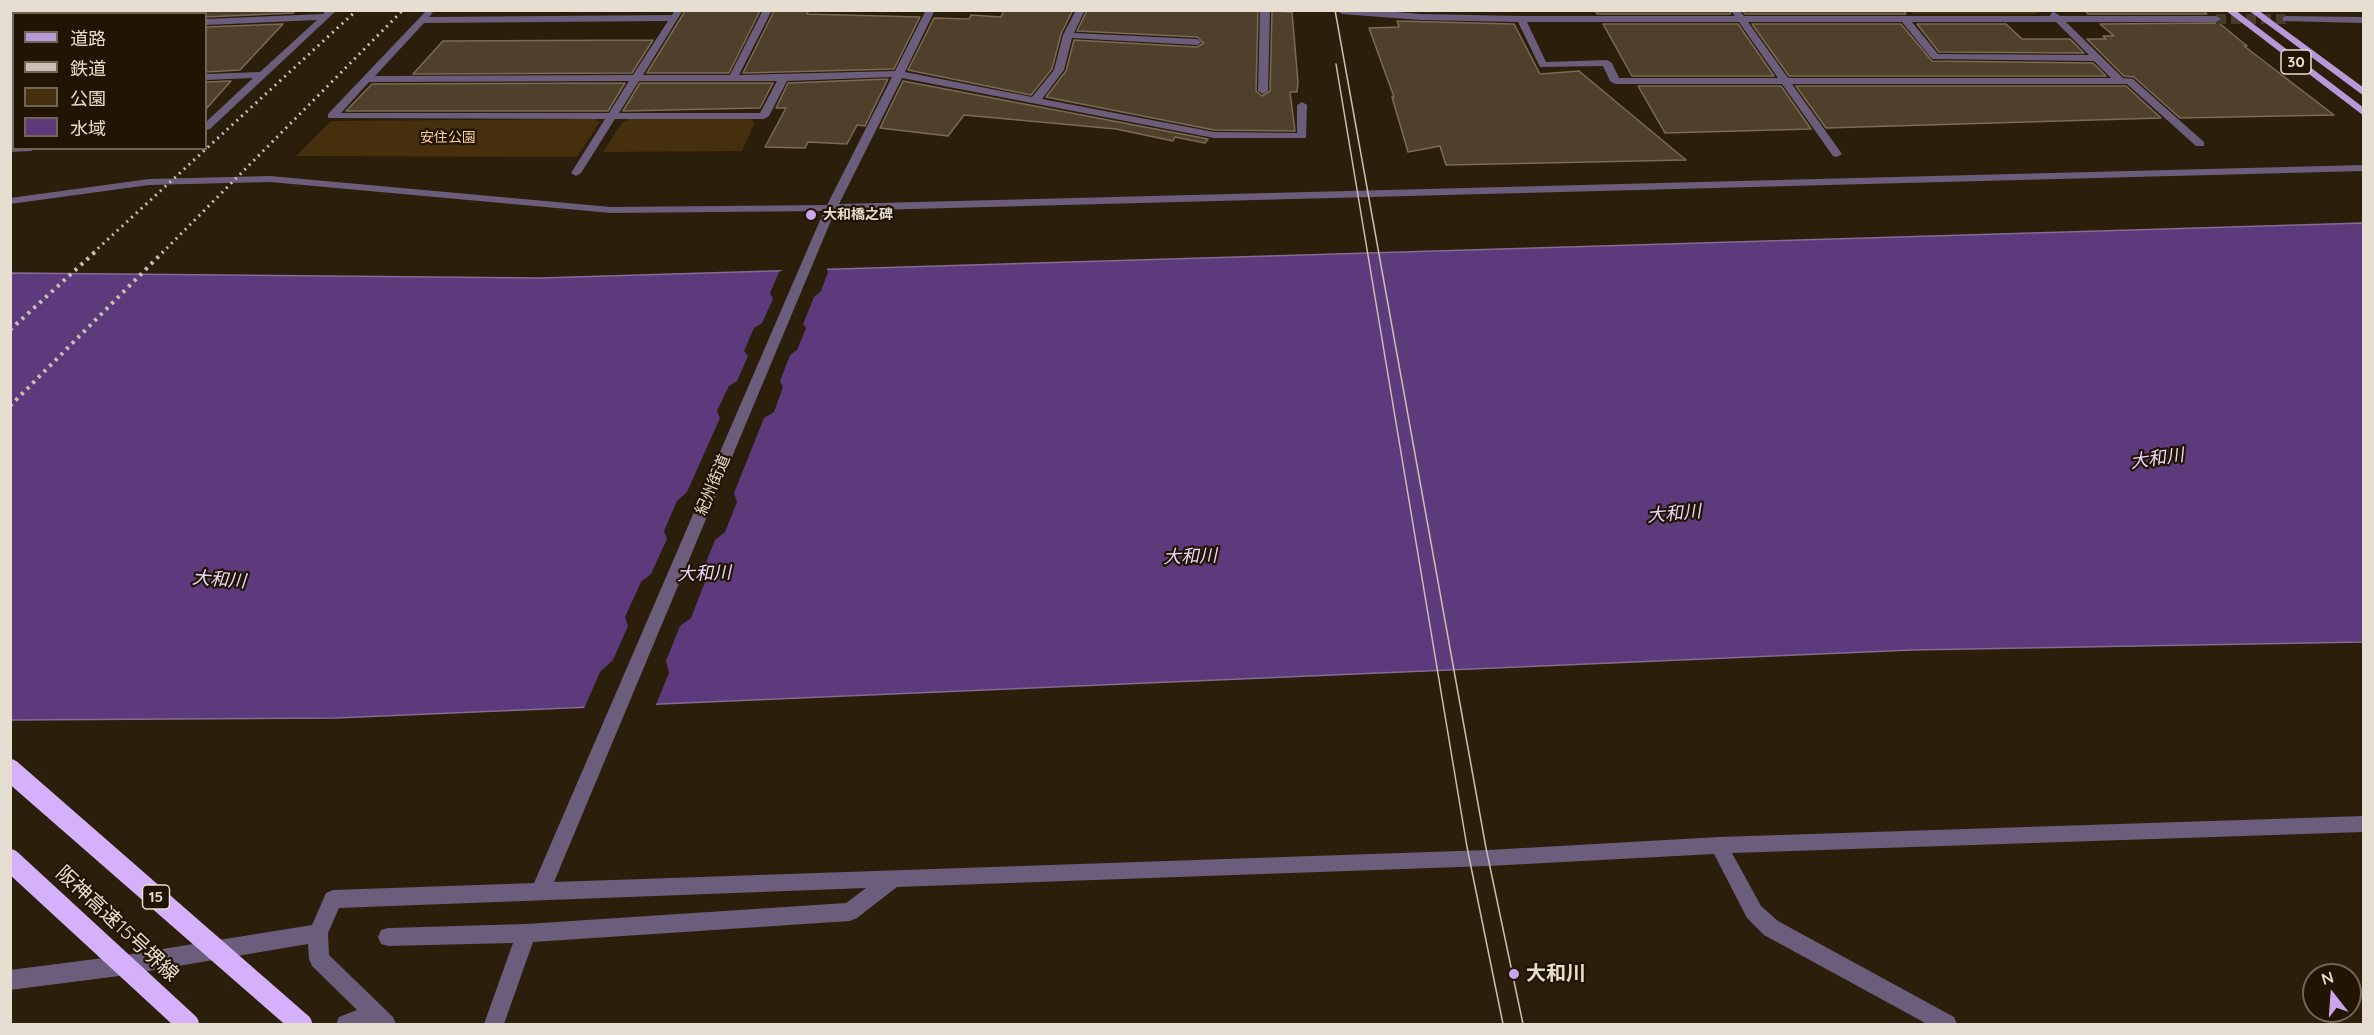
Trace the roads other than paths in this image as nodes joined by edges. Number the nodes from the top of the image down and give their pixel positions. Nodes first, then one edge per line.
1 (333, 10) edge
2 (430, 10) edge
3 (768, 10) edge
4 (931, 10) edge
5 (1080, 10) edge
6 (1265, 10) edge
7 (2049, 10) edge
8 (2229, 10) edge
9 (2252, 10) edge
10 (1342, 11) edge
11 (678, 14) edge
12 (1737, 14) edge
13 (325, 18) junction
14 (1521, 19) junction
15 (1905, 19) junction
16 (2058, 19) junction
17 (2216, 19) tunnel mouth
18 (421, 20) junction
19 (2286, 20) tunnel mouth
20 (2364, 20) edge
21 (207, 22) edge
22 (1068, 35) junction
23 (1197, 42) dead end
24 (2097, 58) junction
25 (261, 75) junction
26 (207, 77) edge
27 (638, 77) junction
28 (897, 77) junction
29 (733, 78) junction
30 (784, 78) junction
31 (367, 79) junction
32 (2120, 81) junction
33 (1786, 82) junction
34 (1263, 91) dead end
35 (2364, 93) edge
36 (1035, 101) junction
37 (1302, 105) dead end
38 (2364, 113) edge
39 (614, 116) junction
40 (207, 126) edge
41 (2200, 144) dead end
42 (1837, 154) dead end
43 (2364, 168) edge
44 (576, 173) dead end
45 (10, 201) edge
46 (829, 212) junction
47 (10, 770) edge
48 (2364, 824) edge
49 (1719, 845) junction
50 (10, 860) edge
51 (892, 879) junction
52 (542, 890) junction
53 (318, 933) junction
54 (526, 933) junction
55 (388, 937) dead end
56 (119, 966) junction
57 (10, 980) edge
58 (379, 1019) edge
59 (174, 1024) edge
60 (188, 1024) edge
61 (302, 1024) edge
62 (346, 1024) edge
63 (494, 1024) edge
64 (1947, 1024) edge

1 - 13 street
2 - 18 street
3 - 29 street
4 - 28 street, 紀州街道
5 - 22 street
6 - 34 street
7 - 16 street
8 - 38 main road, 30
9 - 35 main road, 30
10 - 14 street
11 - 18 street
11 - 27 street
12 - 14 street
12 - 15 street
12 - 33 street
13 - 21 street
13 - 25 street
14 - 33 street
15 - 16 street
15 - 24 street
16 - 17 street
16 - 24 street
18 - 31 street
19 - 20 street
22 - 23 street
22 - 36 street
24 - 32 street
25 - 26 street
25 - 40 street
27 - 29 street
27 - 31 street
27 - 39 street
28 - 30 street
28 - 36 street
28 - 46 street, 紀州街道
29 - 30 street
30 - 39 street
31 - 39 street
32 - 33 street
32 - 41 street
33 - 42 street
36 - 37 street
39 - 44 street
43 - 46 street
45 - 46 street
46 - 52 street, 紀州街道
47 - 61 highway, 15, bridge
48 - 49 street
49 - 51 street
49 - 64 street
50 - 60 highway, 阪神高速15号堺線, bridge
51 - 52 street
51 - 54 street
52 - 53 street
53 - 56 street
53 - 58 street
54 - 55 street
54 - 63 street
56 - 57 street
56 - 59 street
58 - 62 street

